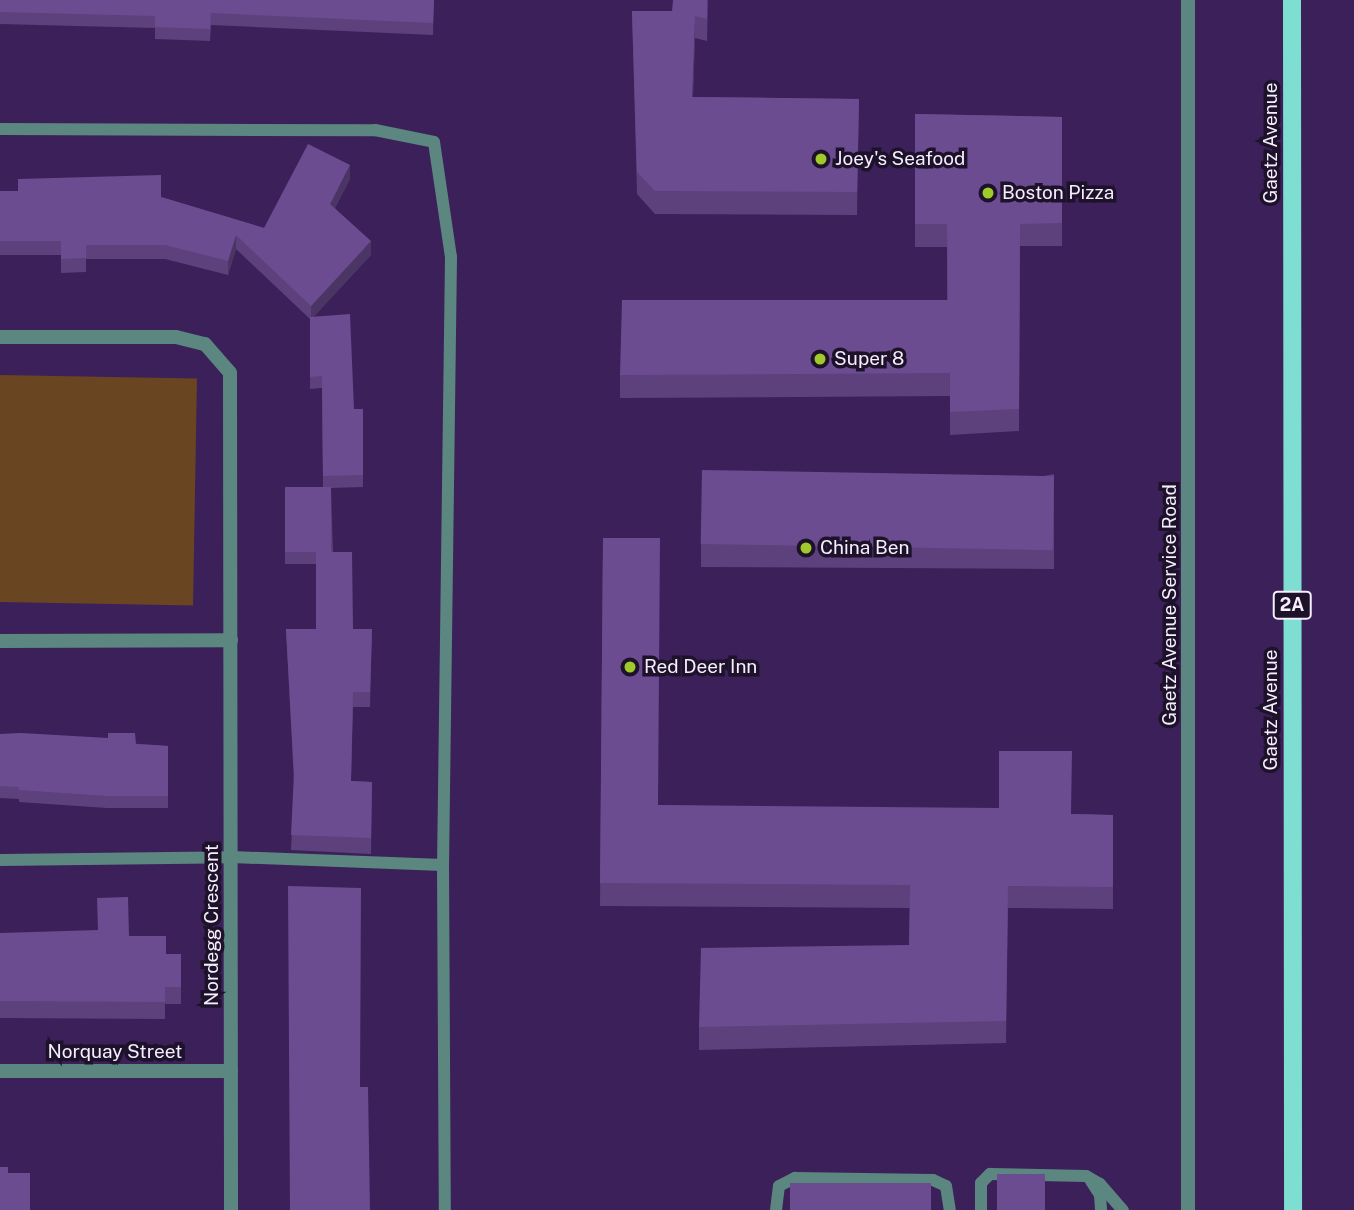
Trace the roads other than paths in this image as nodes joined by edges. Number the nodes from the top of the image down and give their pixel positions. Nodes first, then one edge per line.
1 (1188, 0) edge
2 (1292, 0) edge
3 (0, 129) edge
4 (0, 337) edge
5 (231, 640) junction
6 (0, 641) edge
7 (232, 857) junction
8 (0, 860) edge
9 (443, 865) junction
10 (0, 1071) edge
11 (231, 1072) junction
12 (1087, 1177) junction
13 (231, 1210) edge
14 (445, 1210) edge
15 (776, 1210) edge
16 (950, 1210) edge
17 (981, 1210) edge
18 (1101, 1210) edge
19 (1123, 1210) edge
20 (1188, 1210) edge
21 (1293, 1210) edge

1 - 20 street, Gaetz Avenue Service Road
2 - 21 main road, Gaetz Avenue / 2A
3 - 9 lane
4 - 5 street, Nordegg Crescent
5 - 6 street
5 - 7 street, Nordegg Crescent
7 - 8 lane
7 - 9 lane
7 - 11 street, Nordegg Crescent
9 - 14 lane
10 - 11 street, Norquay Street
11 - 13 street, Nordegg Crescent
12 - 17 lane
12 - 18 lane
12 - 19 lane
15 - 16 lane

